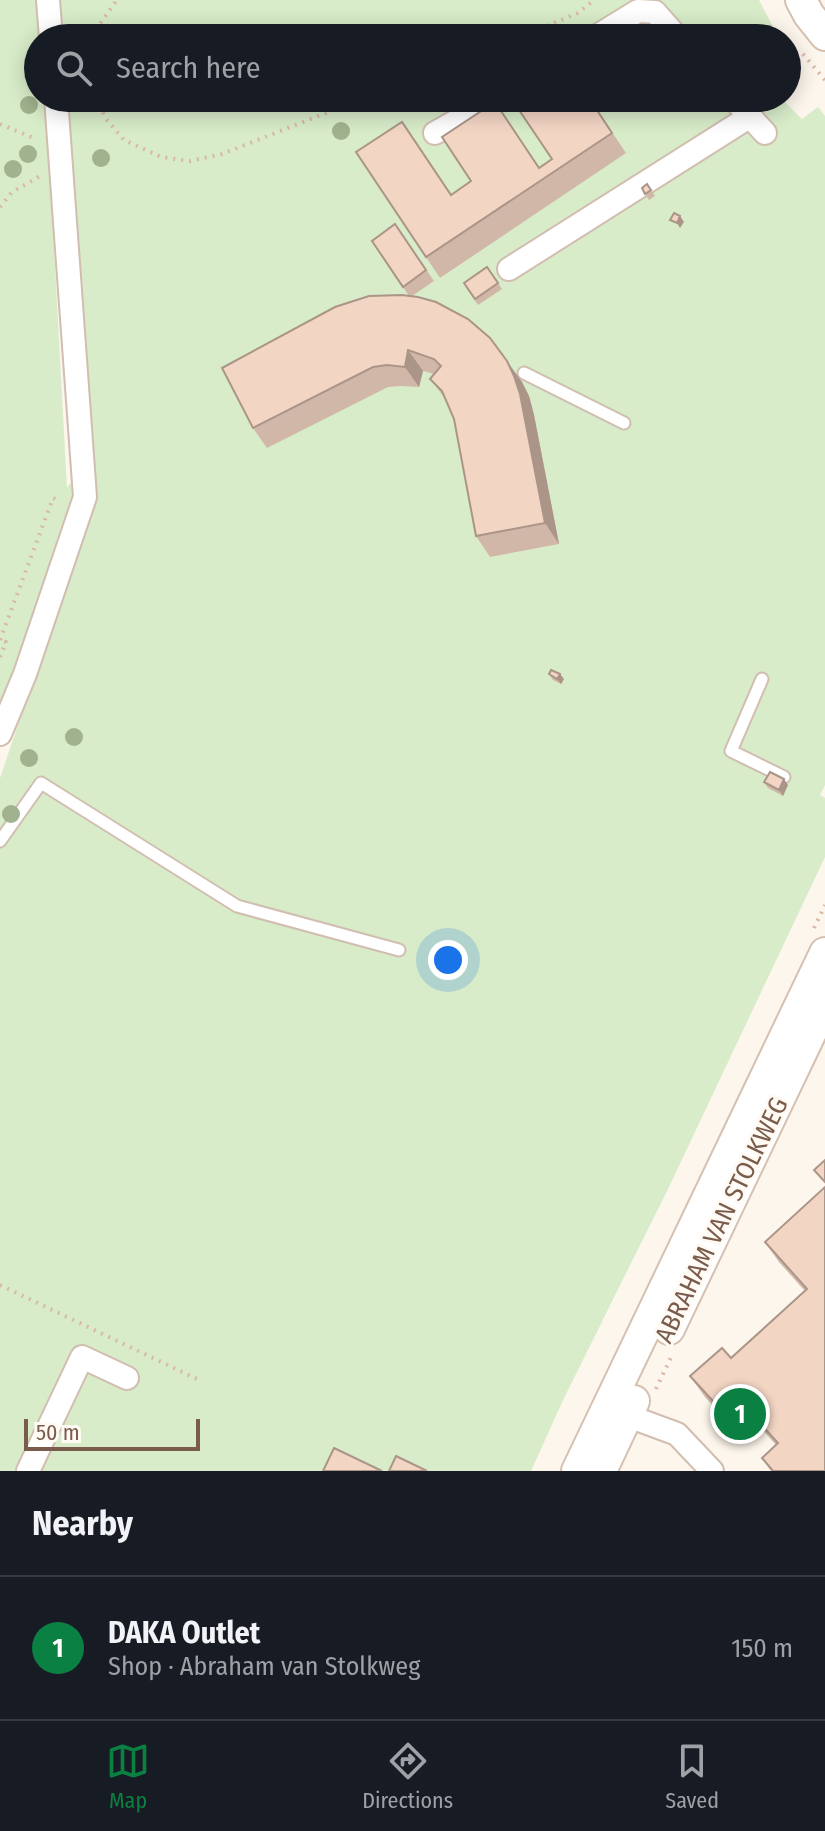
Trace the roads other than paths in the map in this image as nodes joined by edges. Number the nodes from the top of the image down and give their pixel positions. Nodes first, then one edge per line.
1 (48, 0) edge
2 (801, 0) edge
3 (50, 24) edge
4 (617, 24) edge
5 (666, 24) edge
6 (825, 35) edge
7 (57, 112) edge
8 (472, 112) edge
9 (747, 114) edge
10 (435, 133) dead end
11 (509, 269) dead end
12 (524, 373) dead end
13 (624, 423) dead end
14 (762, 679) dead end
15 (0, 734) edge
16 (784, 777) edge
17 (0, 841) edge
18 (399, 950) dead end
19 (825, 953) edge
20 (815, 1018) edge
21 (127, 1378) dead end
22 (617, 1412) junction
23 (28, 1471) edge
24 (577, 1471) edge
25 (601, 1471) edge
26 (712, 1471) edge

1 - 3 street
2 - 6 street
4 - 5 street
7 - 15 street
8 - 10 street
9 - 11 street
12 - 13 lane
14 - 16 lane
17 - 18 lane
19 - 20 street, ABRAHAM VAN STOLKWEG
20 - 22 street, ABRAHAM VAN STOLKWEG
21 - 23 street
22 - 24 street, ABRAHAM VAN STOLKWEG
22 - 25 street, ABRAHAM VAN STOLKWEG
22 - 26 street

